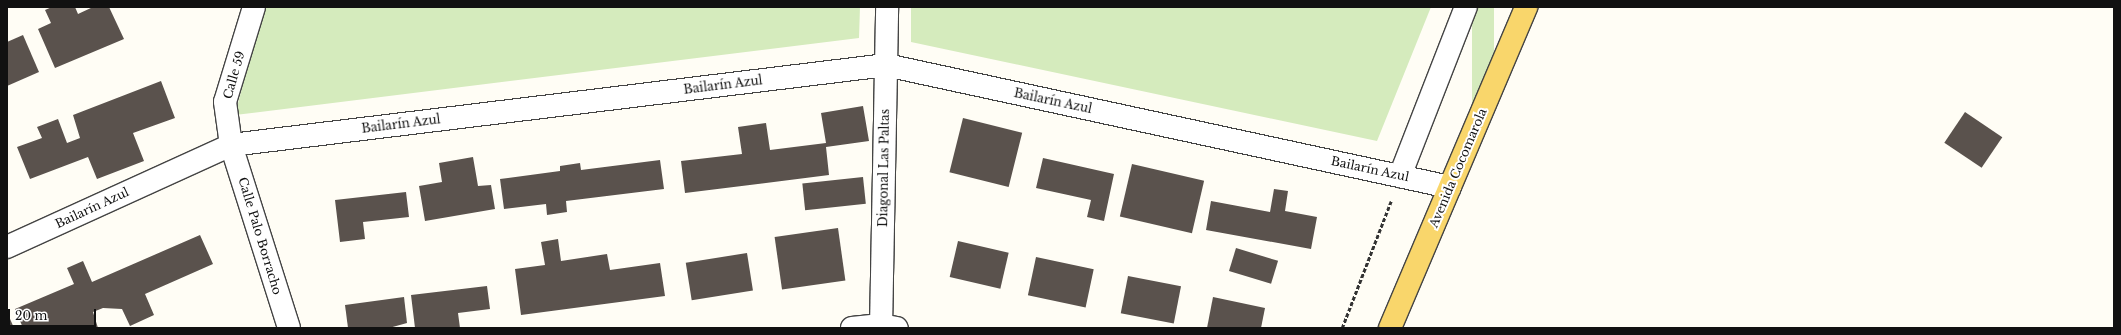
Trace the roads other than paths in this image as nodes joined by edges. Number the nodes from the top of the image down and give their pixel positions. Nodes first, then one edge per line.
1 (254, 7) edge
2 (887, 7) edge
3 (1466, 7) edge
4 (1526, 7) edge
5 (886, 65) junction
6 (231, 145) junction
7 (1400, 176) junction
8 (1450, 187) junction
9 (7, 247) edge
10 (886, 327) edge
11 (289, 328) edge
12 (852, 328) edge
13 (1390, 328) edge

1 - 6 street, Calle 59
2 - 5 street, Diagonal Las Paltas
3 - 7 street
4 - 8 main road, Avenida Cocomarola
5 - 6 street, Bailarín Azul
5 - 7 street, Bailarín Azul
5 - 10 street, Diagonal Las Paltas
6 - 9 street, Bailarín Azul
6 - 11 street, Calle Palo Borracho
7 - 8 street, Bailarín Azul
8 - 13 main road, Avenida Cocomarola
10 - 12 street

